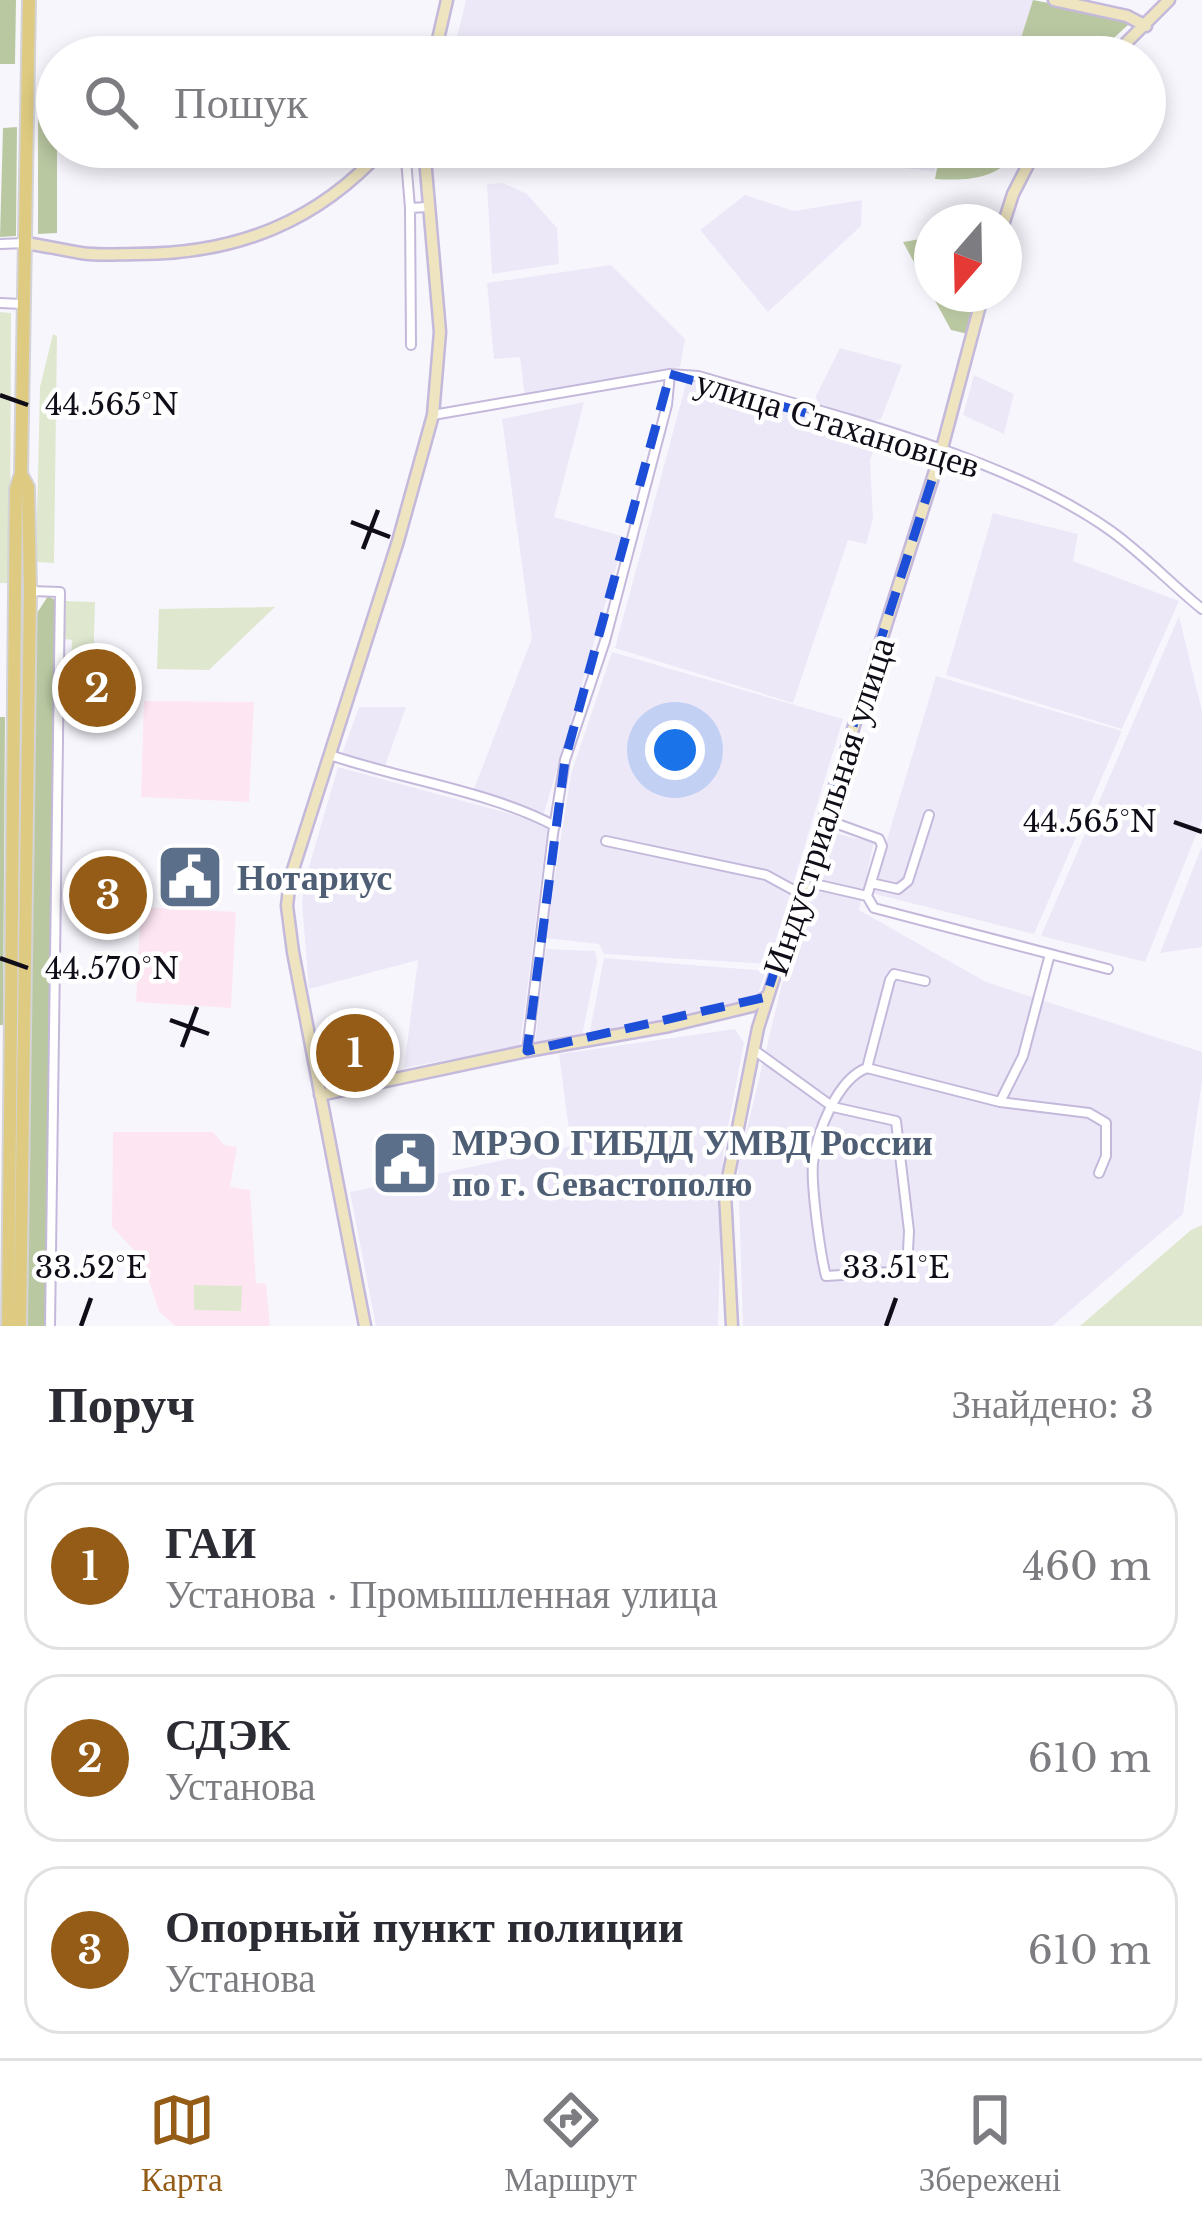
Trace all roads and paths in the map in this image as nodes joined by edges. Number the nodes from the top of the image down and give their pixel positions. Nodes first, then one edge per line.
1 (29, 0) edge
2 (447, 0) edge
3 (1054, 0) edge
4 (1169, 0) edge
5 (1145, 26) junction
6 (439, 36) edge
7 (1134, 36) edge
8 (366, 168) edge
9 (407, 168) edge
10 (425, 168) edge
11 (1025, 168) edge
12 (1009, 204) edge
13 (427, 207) junction
14 (410, 208) junction
15 (26, 243) junction
16 (0, 244) edge
17 (0, 303) edge
18 (24, 304) junction
19 (978, 312) edge
20 (411, 345) dead end
21 (670, 374) junction
22 (433, 416) junction
23 (941, 452) junction
24 (0, 586) edge
25 (23, 589) junction
26 (1202, 609) edge
27 (330, 755) junction
28 (929, 815) dead end
29 (824, 819) junction
30 (555, 826) junction
31 (606, 841) dead end
32 (805, 873) junction
33 (871, 883) junction
34 (819, 886) junction
35 (799, 893) junction
36 (867, 896) junction
37 (1050, 954) junction
38 (1108, 969) dead end
39 (925, 981) dead end
40 (766, 997) junction
41 (752, 1006) junction
42 (758, 1028) junction
43 (754, 1050) junction
44 (527, 1051) junction
45 (867, 1068) junction
46 (320, 1095) junction
47 (1000, 1102) junction
48 (833, 1107) junction
49 (1100, 1173) dead end
50 (5, 1209) edge
51 (8, 1326) edge
52 (20, 1326) edge
53 (50, 1326) edge
54 (365, 1326) edge
55 (732, 1326) edge

1 - 15 main road
2 - 6 main road
3 - 5 main road
4 - 5 main road
5 - 7 main road
8 - 15 main road
9 - 14 street
10 - 13 main road
11 - 12 main road
13 - 14 street
13 - 22 main road
14 - 20 street
15 - 16 street
15 - 18 main road
17 - 18 street
18 - 25 main road
19 - 23 main road, Индустриальная улица
21 - 22 street, улица Стахановцев
21 - 23 street, улица Стахановцев
21 - 30 street
22 - 27 main road
23 - 26 street, улица Стахановцев
23 - 29 main road, Индустриальная улица
24 - 25 street
25 - 50 main road
25 - 52 main road
25 - 53 street
27 - 30 street
27 - 46 main road
28 - 33 street
29 - 32 main road, Индустриальная улица
29 - 33 street
30 - 44 street
31 - 35 street
32 - 34 street
32 - 35 main road, Индустриальная улица
33 - 36 street
34 - 35 street
34 - 36 street
35 - 40 main road, Индустриальная улица
36 - 37 street
37 - 38 street
37 - 47 street
39 - 45 street
40 - 41 main road
40 - 42 main road, Индустриальная улица
41 - 42 main road
41 - 44 main road
42 - 43 main road, Индустриальная улица
43 - 48 street
43 - 55 main road, Индустриальная улица
44 - 46 main road
45 - 47 street
45 - 48 street
46 - 54 main road
47 - 49 street
48 - 48 street
50 - 51 main road

